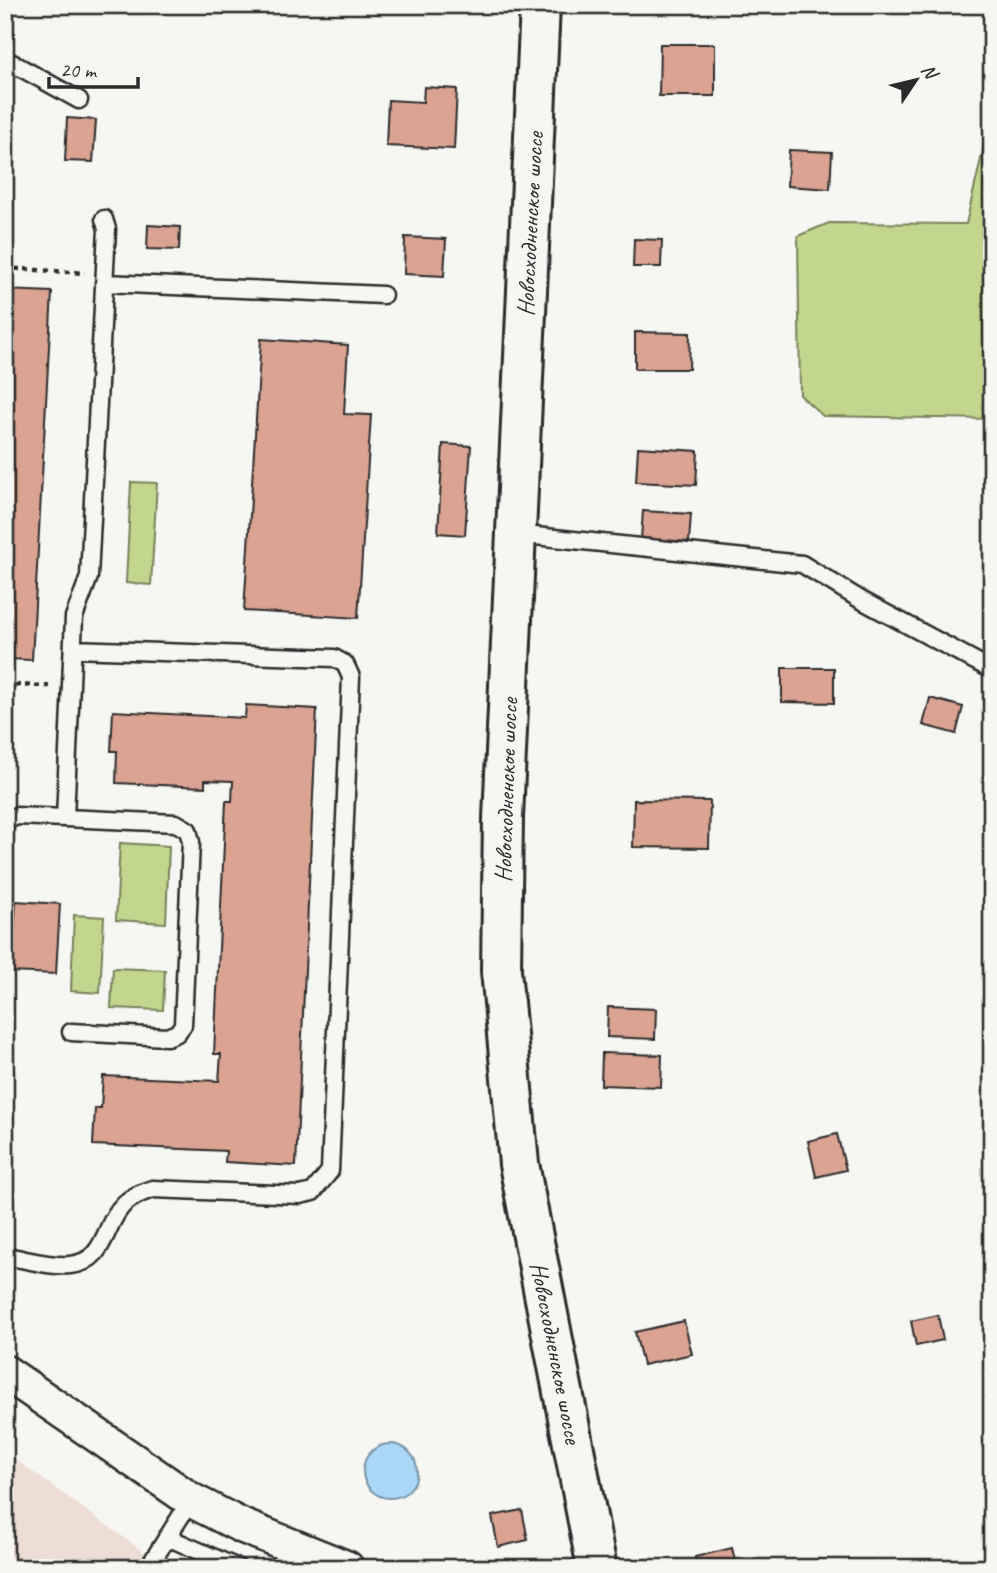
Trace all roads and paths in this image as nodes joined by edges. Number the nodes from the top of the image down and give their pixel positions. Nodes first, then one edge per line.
1 (540, 5) edge
2 (5, 59) edge
3 (79, 100) dead end
4 (104, 219) dead end
5 (5, 268) edge
6 (105, 278) junction
7 (383, 295) dead end
8 (516, 534) junction
9 (73, 649) junction
10 (992, 670) edge
11 (5, 685) edge
12 (71, 687) junction
13 (65, 818) junction
14 (5, 822) edge
15 (71, 1032) dead end
16 (5, 1256) edge
17 (5, 1372) edge
18 (191, 1500) junction
19 (167, 1537) junction
20 (148, 1568) edge
21 (238, 1568) edge
22 (347, 1568) edge
23 (597, 1568) edge

1 - 8 main road, Новосходненское шоссе
2 - 3 lane
4 - 6 lane
5 - 6 path
6 - 7 lane
6 - 9 lane
8 - 10 lane
8 - 23 main road, Новосходненское шоссе
9 - 12 lane
9 - 16 lane
11 - 12 path
12 - 13 lane
13 - 14 lane
13 - 15 lane
17 - 18 street
18 - 19 lane
18 - 22 street
19 - 20 lane
19 - 21 lane

